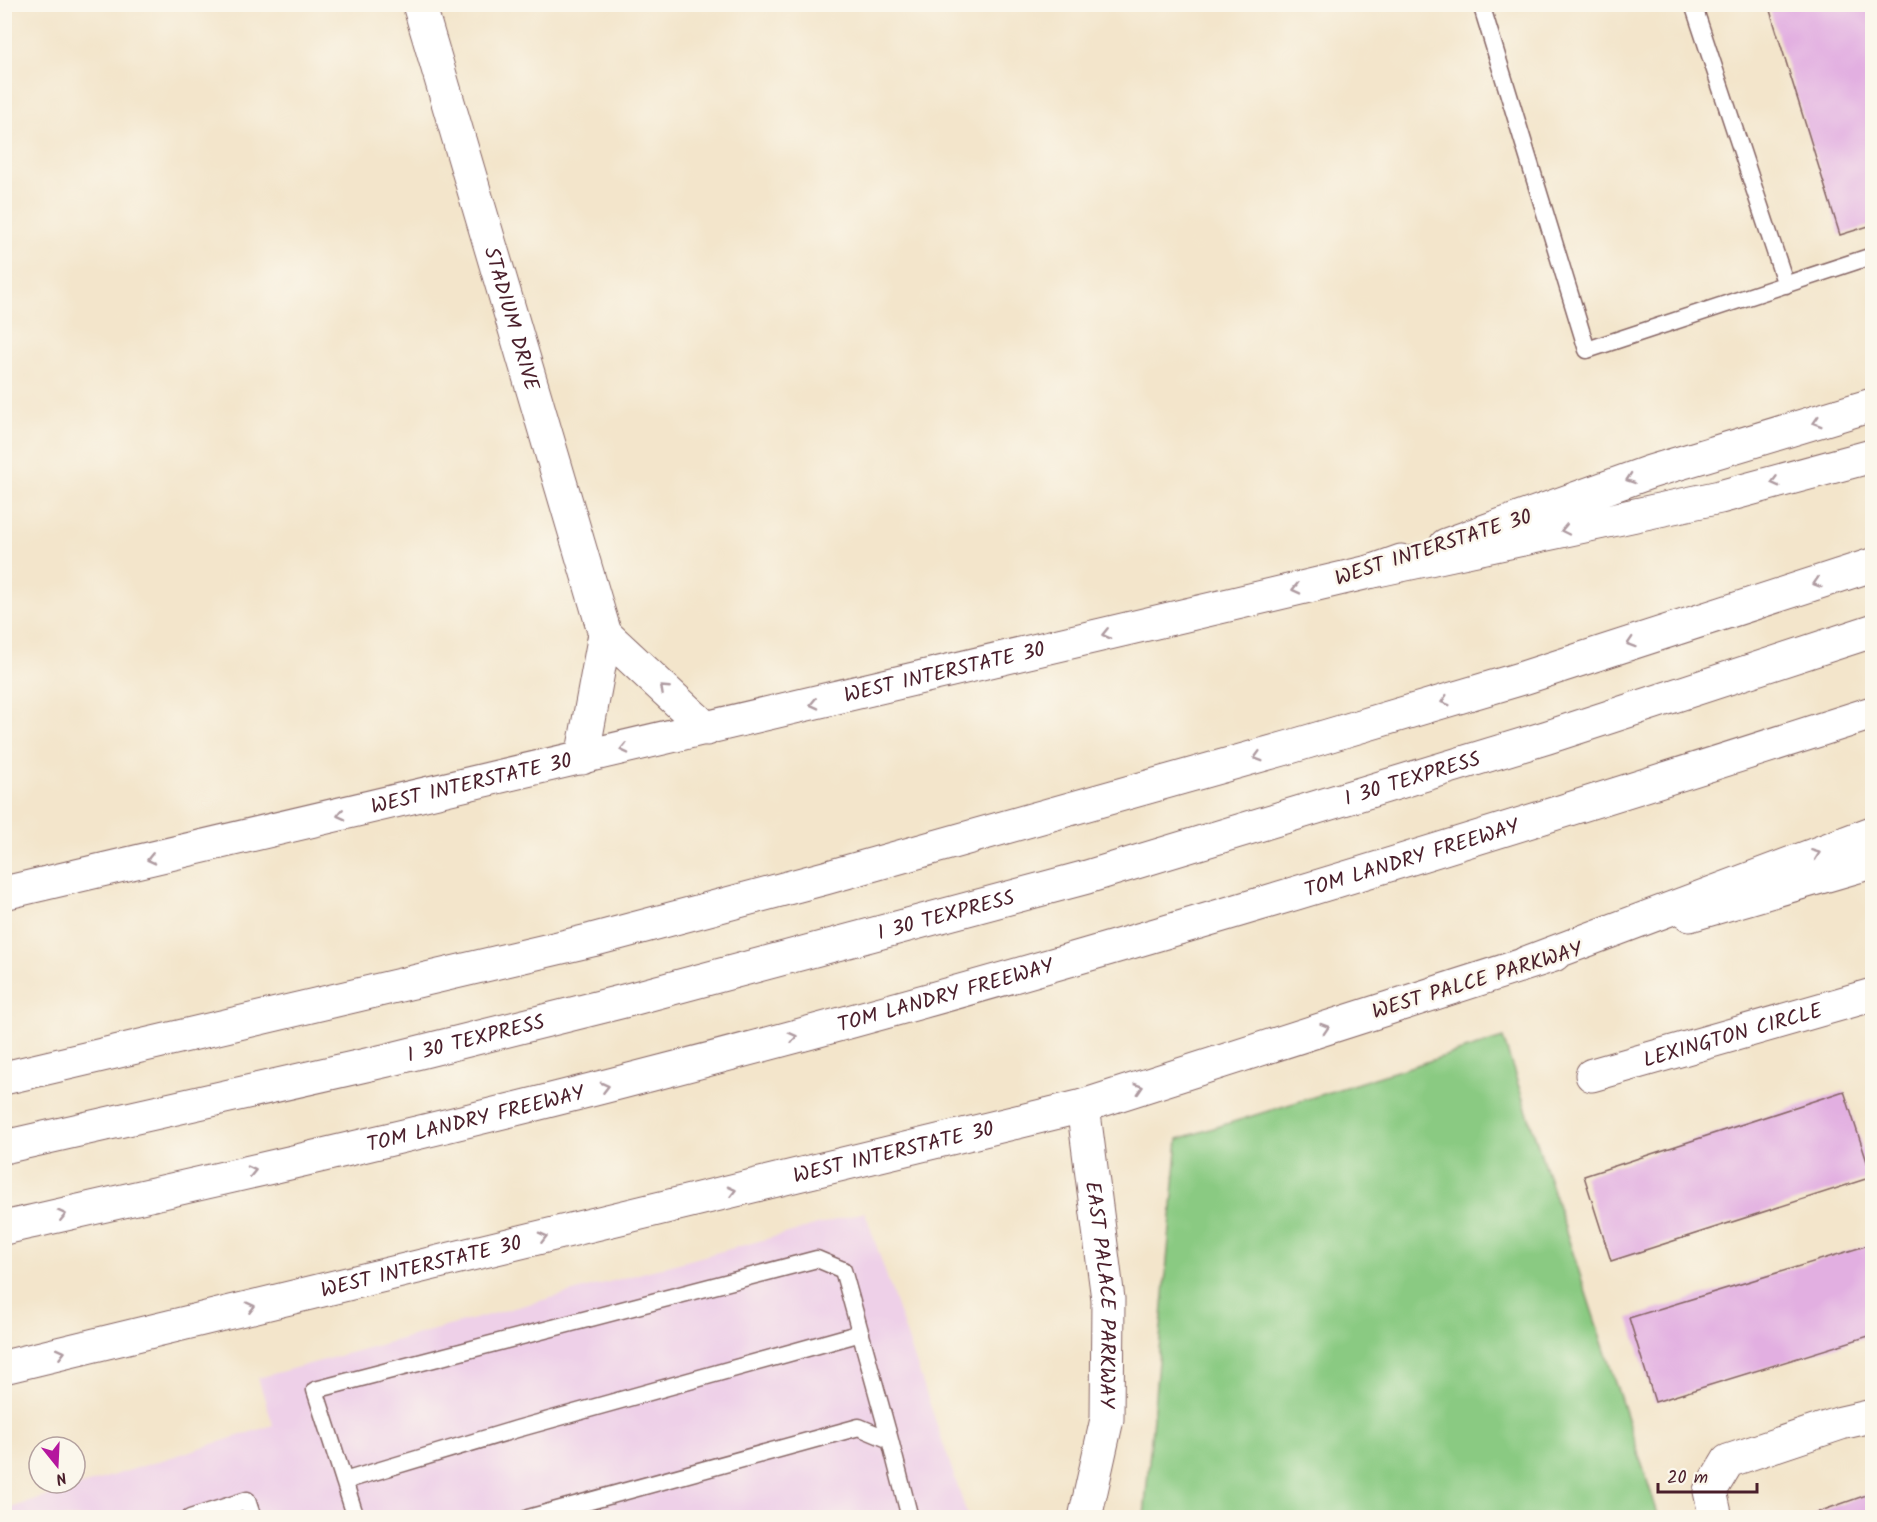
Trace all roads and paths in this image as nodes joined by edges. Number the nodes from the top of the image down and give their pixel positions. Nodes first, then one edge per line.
1 (419, 4) edge
2 (1481, 4) edge
3 (1693, 4) edge
4 (1872, 256) edge
5 (1786, 285) junction
6 (1872, 405) edge
7 (1872, 456) edge
8 (1872, 565) edge
9 (1373, 571) junction
10 (1872, 632) edge
11 (605, 634) junction
12 (1872, 713) edge
13 (707, 729) junction
14 (582, 758) junction
15 (1872, 833) edge
16 (1872, 862) edge
17 (4, 893) edge
18 (1526, 963) junction
19 (1872, 995) edge
20 (1592, 1075) dead end
21 (4, 1078) edge
22 (1083, 1106) junction
23 (4, 1147) edge
24 (4, 1228) edge
25 (861, 1333) junction
26 (4, 1367) edge
27 (1872, 1416) edge
28 (890, 1440) junction
29 (344, 1480) junction
30 (190, 1518) edge
31 (253, 1518) edge
32 (356, 1518) edge
33 (528, 1518) edge
34 (910, 1518) edge
35 (1085, 1518) edge
36 (1716, 1518) edge

1 - 11 main road, STADIUM DRIVE
2 - 5 lane
3 - 5 lane
4 - 5 lane
6 -> 9 main road, WEST INTERSTATE 30
7 -> 9 main road
8 -> 21 main road
9 -> 13 main road, WEST INTERSTATE 30
10 - 23 main road, I 30 TEXPRESS
13 -> 11 main road
11 - 14 main road, STADIUM DRIVE
24 -> 12 main road, TOM LANDRY FREEWAY
13 -> 14 main road, WEST INTERSTATE 30
14 -> 17 main road, WEST INTERSTATE 30
18 -> 15 main road
16 - 18 main road, WEST PALCE PARKWAY
22 -> 18 main road, WEST PALCE PARKWAY
19 - 20 main road, LEXINGTON CIRCLE
26 -> 22 main road, WEST INTERSTATE 30
22 - 35 main road, EAST PALACE PARKWAY
25 - 28 lane
25 - 29 lane
25 - 29 lane
27 - 36 main road
28 - 33 lane
28 - 34 lane
29 - 32 lane
30 - 31 lane

